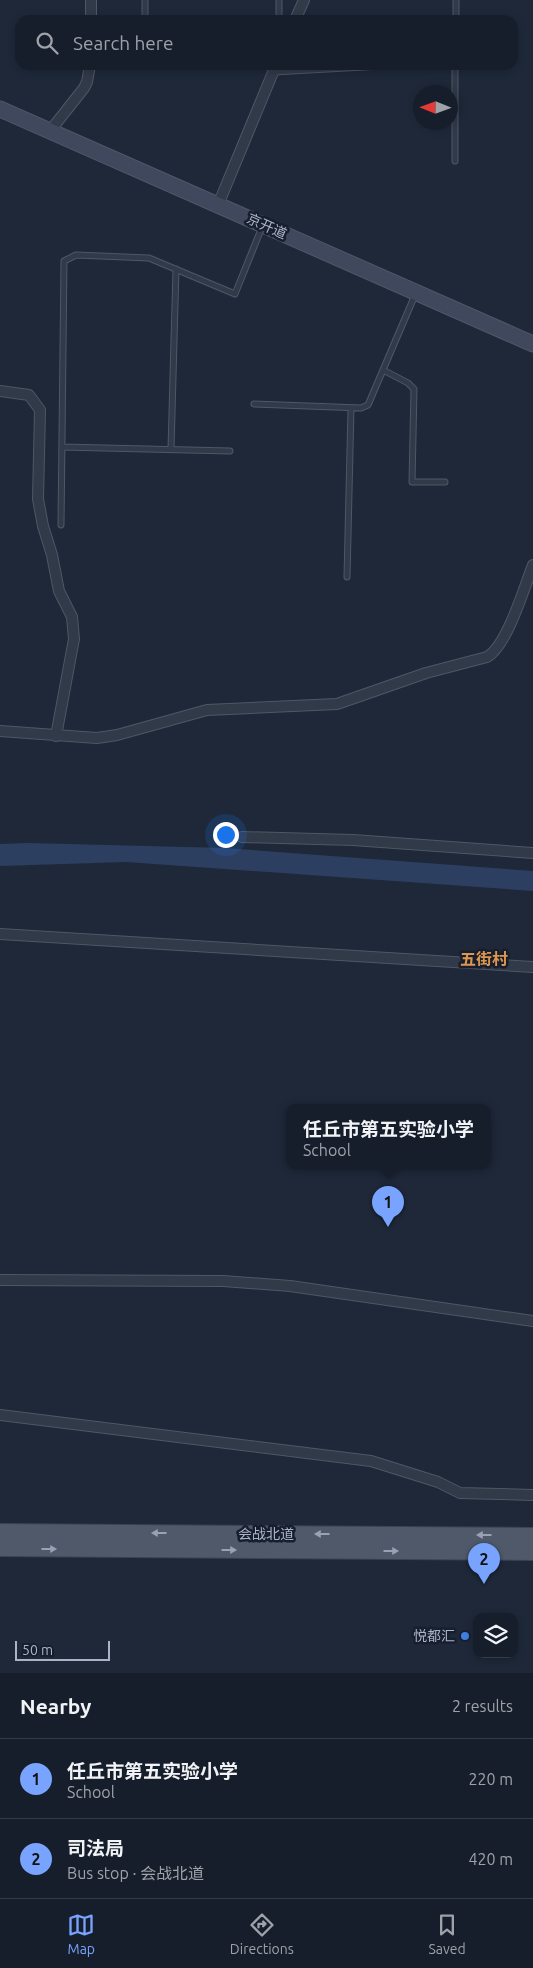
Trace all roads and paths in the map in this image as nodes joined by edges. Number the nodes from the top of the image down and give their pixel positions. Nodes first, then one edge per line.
1 (91, 0) edge
2 (145, 0) edge
3 (279, 0) edge
4 (304, 0) edge
5 (456, 0) edge
6 (91, 15) edge
7 (145, 15) edge
8 (279, 15) edge
9 (297, 15) edge
10 (456, 15) edge
11 (89, 70) edge
12 (274, 70) edge
13 (455, 70) edge
14 (0, 109) edge
15 (50, 131) junction
16 (455, 161) dead end
17 (218, 205) junction
18 (263, 225) junction
19 (176, 269) junction
20 (416, 292) junction
21 (533, 344) edge
22 (383, 370) junction
23 (0, 391) edge
24 (254, 404) dead end
25 (351, 408) junction
26 (62, 447) junction
27 (171, 449) junction
28 (230, 451) dead end
29 (445, 482) dead end
30 (61, 525) dead end
31 (533, 565) edge
32 (347, 577) dead end
33 (0, 731) edge
34 (56, 736) junction
35 (242, 837) dead end
36 (533, 853) edge
37 (0, 934) edge
38 (533, 967) edge
39 (0, 1280) edge
40 (533, 1321) edge
41 (0, 1415) edge
42 (533, 1495) edge
43 (0, 1532) edge
44 (533, 1536) edge
45 (0, 1548) edge
46 (533, 1552) edge

1 - 6 street
2 - 7 lane
3 - 8 lane
4 - 9 street
5 - 10 lane
11 - 15 street
12 - 17 street
13 - 16 lane
14 - 15 main road, 京开道
15 - 17 main road, 京开道
17 - 18 main road, 京开道
18 - 19 lane
18 - 20 main road, 京开道
19 - 26 lane
19 - 27 lane
20 - 21 main road, 京开道
20 - 22 lane
22 - 25 lane
22 - 29 lane
23 - 34 street
24 - 25 lane
25 - 32 lane
26 - 27 lane
26 - 30 lane
27 - 28 lane
31 - 34 street
33 - 34 street
35 - 36 street
37 - 38 street
39 - 40 street
41 - 42 street
44 -> 43 main road, 会战北道
45 -> 46 main road, 会战北道

